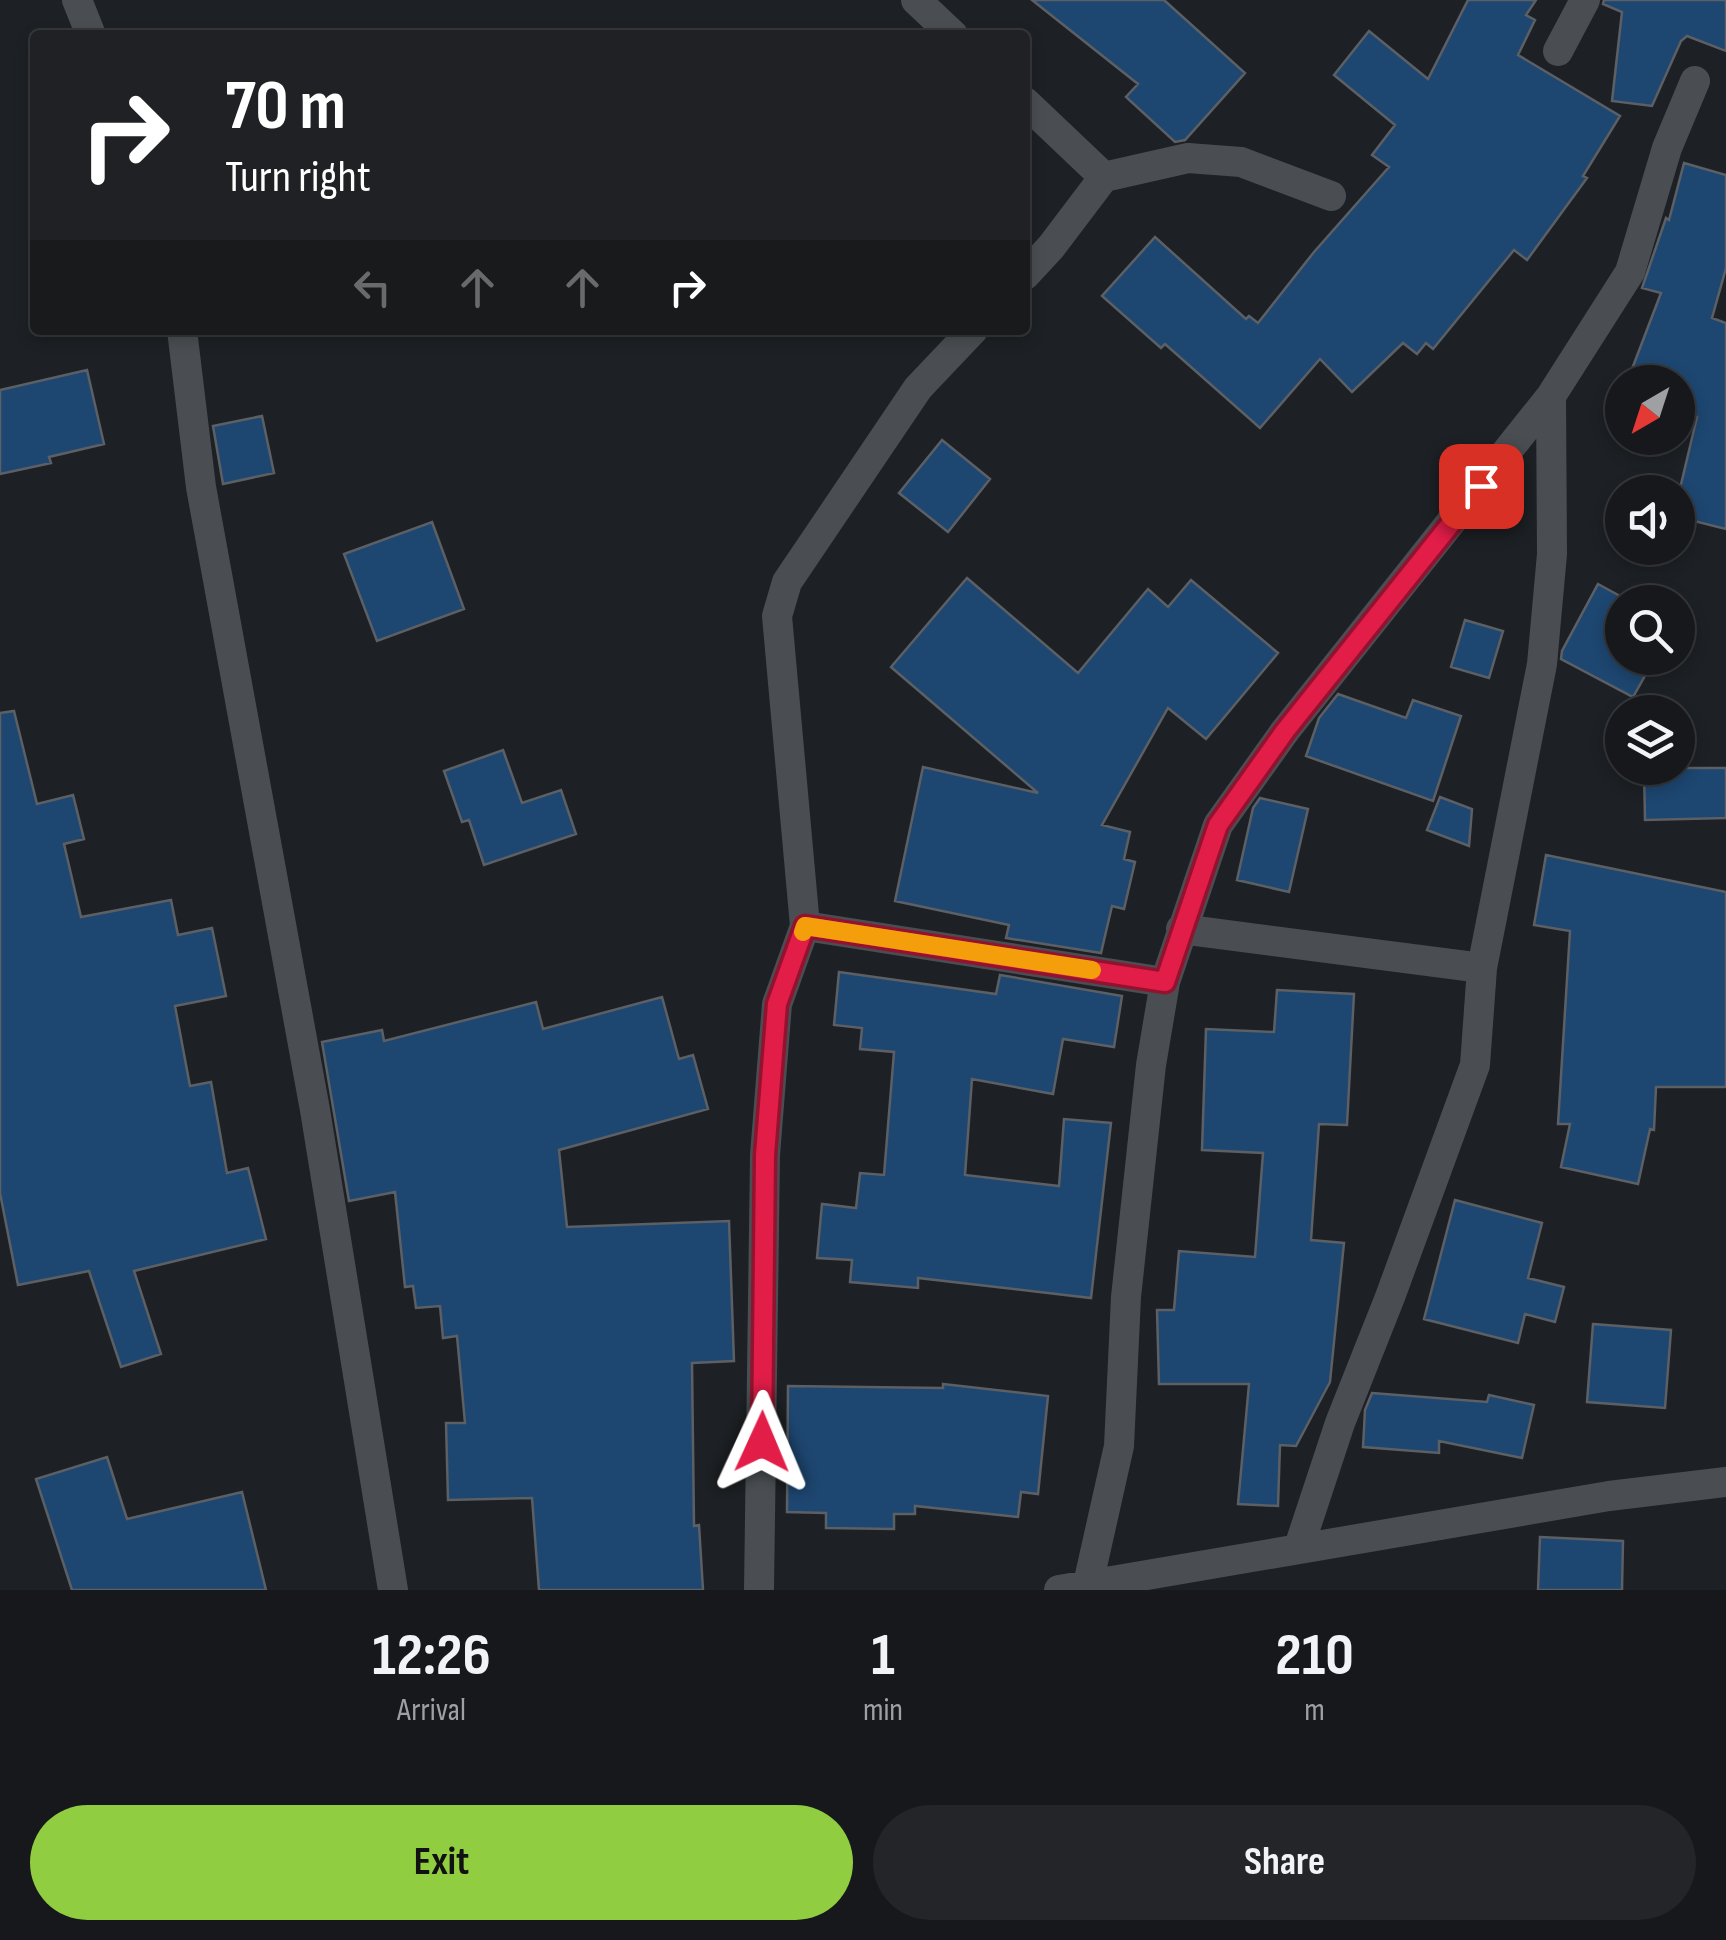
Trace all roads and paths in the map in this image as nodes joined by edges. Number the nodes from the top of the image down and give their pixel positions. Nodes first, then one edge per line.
1 (77, 0) edge
2 (916, 0) edge
3 (1585, 0) edge
4 (89, 30) edge
5 (948, 30) edge
6 (1558, 51) dead end
7 (1695, 80) dead end
8 (1030, 107) edge
9 (1104, 177) junction
10 (1331, 196) dead end
11 (1030, 270) edge
12 (183, 335) edge
13 (968, 335) edge
14 (1551, 396) junction
15 (805, 926) junction
16 (1181, 929) junction
17 (1482, 968) junction
18 (1165, 982) junction
19 (1726, 1482) edge
20 (1299, 1547) junction
21 (1073, 1587) edge
22 (394, 1590) edge
23 (760, 1590) edge

1 - 4 street
2 - 5 street
3 - 6 street
7 - 14 street
8 - 9 street
9 - 10 street
9 - 11 street
12 - 22 street
13 - 15 street
14 - 16 street
14 - 17 street
15 - 18 street
15 - 23 street
16 - 17 street
16 - 18 street
17 - 20 street
18 - 21 street
19 - 20 street
20 - 21 street

